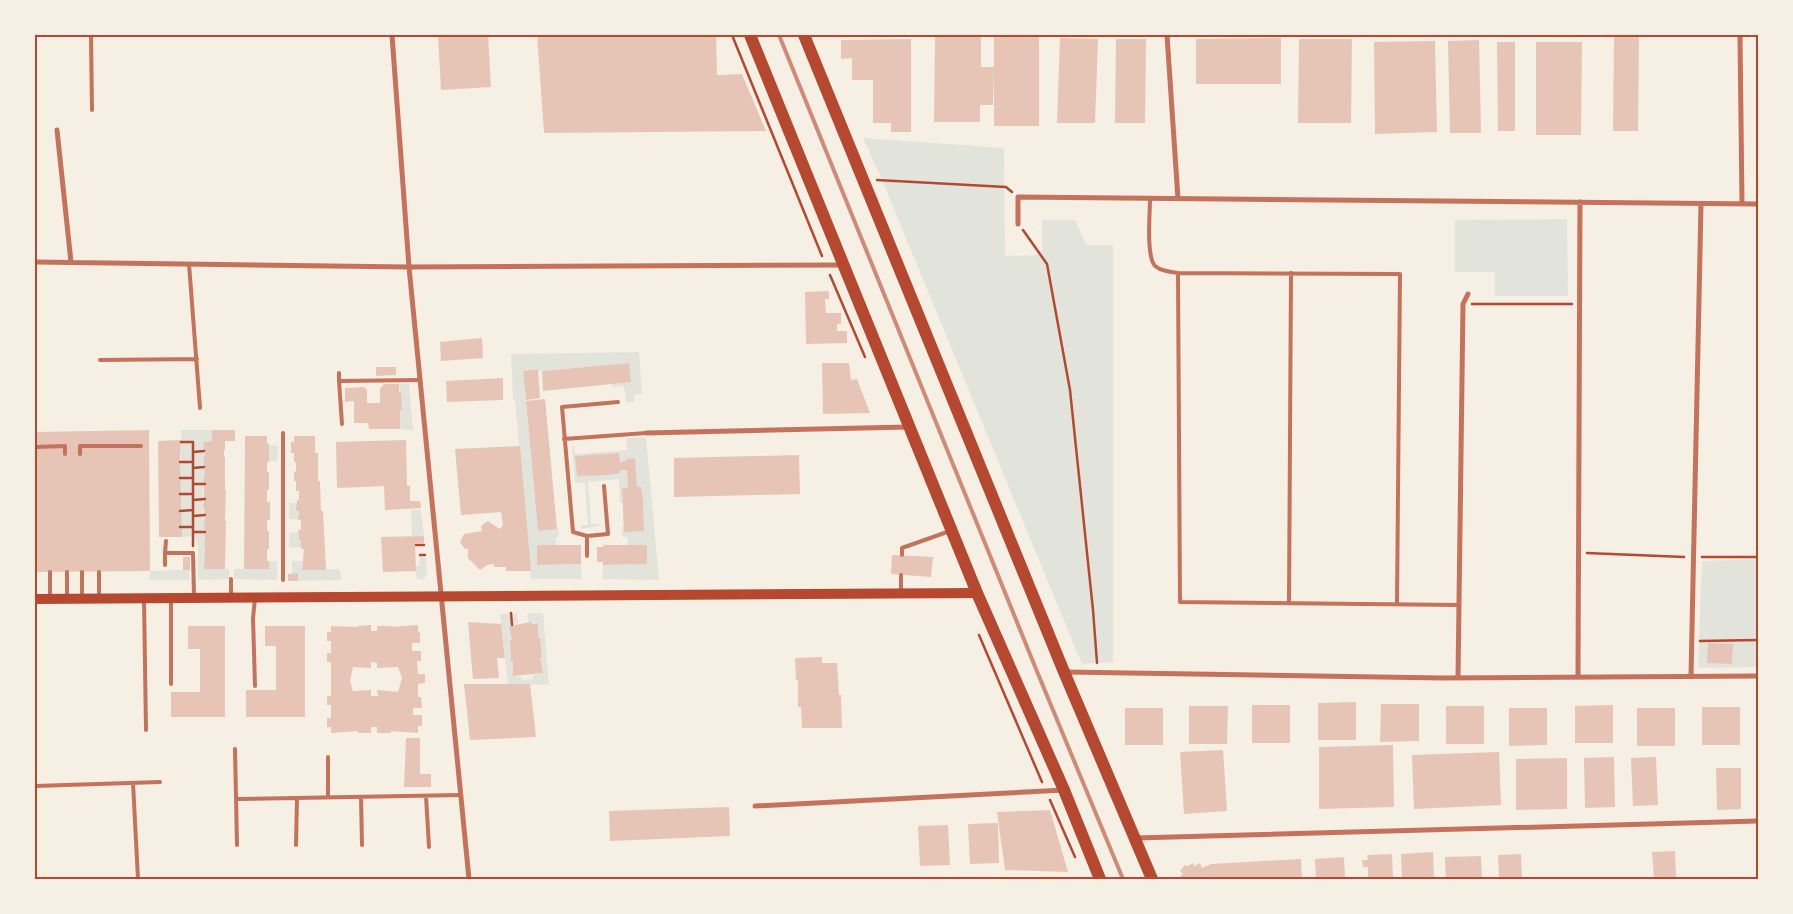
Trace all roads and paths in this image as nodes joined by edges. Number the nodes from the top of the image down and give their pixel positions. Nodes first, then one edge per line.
1 (91, 35) edge
2 (392, 35) edge
3 (750, 35) edge
4 (804, 35) edge
5 (1167, 35) edge
6 (1740, 35) edge
7 (92, 110) dead end
8 (57, 130) dead end
9 (863, 179) junction
10 (1018, 197) junction
11 (1150, 199) junction
12 (1178, 199) junction
13 (1580, 202) junction
14 (1700, 204) junction
15 (1742, 204) junction
16 (1758, 204) edge
17 (1018, 224) joint
18 (35, 262) edge
19 (71, 262) junction
20 (189, 264) junction
21 (844, 266) junction
22 (409, 267) junction
23 (1178, 273) junction
24 (1291, 274) junction
25 (1468, 294) dead end
26 (1463, 304) junction
27 (1579, 304) junction
28 (197, 359) junction
29 (100, 360) dead end
30 (339, 373) dead end
31 (420, 380) junction
32 (339, 381) junction
33 (618, 402) dead end
34 (200, 408) dead end
35 (342, 424) dead end
36 (910, 427) junction
37 (283, 433) dead end
38 (646, 433) joint
39 (564, 439) junction
40 (181, 442) dead end
41 (141, 446) dead end
42 (35, 447) edge
43 (204, 451) dead end
44 (193, 452) junction
45 (65, 454) dead end
46 (80, 454) dead end
47 (180, 462) dead end
48 (193, 462) junction
49 (204, 467) dead end
50 (193, 468) junction
51 (180, 478) dead end
52 (193, 478) junction
53 (193, 484) junction
54 (205, 484) dead end
55 (604, 486) dead end
56 (180, 494) dead end
57 (193, 494) junction
58 (205, 499) dead end
59 (193, 500) junction
60 (180, 510) dead end
61 (193, 510) junction
62 (205, 515) dead end
63 (193, 516) junction
64 (180, 527) dead end
65 (193, 527) junction
66 (952, 530) junction
67 (193, 532) junction
68 (205, 532) dead end
69 (587, 536) junction
70 (166, 541) dead end
71 (416, 545) dead end
72 (424, 545) dead end
73 (194, 552) junction
74 (1578, 552) junction
75 (165, 553) junction
76 (420, 555) dead end
77 (426, 555) dead end
78 (587, 556) dead end
79 (902, 556) dead end
80 (1692, 557) junction
81 (1758, 558) edge
82 (165, 565) dead end
83 (50, 572) dead end
84 (66, 572) dead end
85 (82, 572) dead end
86 (99, 572) dead end
87 (901, 575) dead end
88 (231, 579) dead end
89 (283, 580) dead end
90 (901, 593) junction
91 (978, 593) junction
92 (442, 597) junction
93 (194, 598) junction
94 (231, 598) junction
95 (255, 598) junction
96 (35, 599) edge
97 (50, 599) junction
98 (67, 599) junction
99 (82, 599) junction
100 (99, 599) junction
101 (144, 599) junction
102 (171, 599) junction
103 (1289, 603) junction
104 (1397, 604) junction
105 (1459, 605) junction
106 (511, 613) dead end
107 (512, 625) dead end
108 (1758, 640) edge
109 (1691, 641) junction
110 (1064, 672) junction
111 (1097, 672) junction
112 (1691, 676) junction
113 (1758, 676) edge
114 (1578, 677) junction
115 (1458, 678) junction
116 (171, 684) dead end
117 (255, 686) dead end
118 (146, 730) dead end
119 (235, 749) dead end
120 (328, 757) dead end
121 (160, 782) dead end
122 (132, 783) junction
123 (35, 786) edge
124 (1064, 790) junction
125 (461, 795) junction
126 (426, 796) junction
127 (328, 797) junction
128 (361, 797) junction
129 (296, 798) junction
130 (237, 799) junction
131 (754, 806) dead end
132 (1758, 821) edge
133 (1135, 838) junction
134 (237, 845) dead end
135 (296, 845) dead end
136 (362, 845) dead end
137 (429, 848) dead end
138 (138, 879) edge
139 (469, 879) edge
140 (1100, 879) edge
141 (1152, 879) edge

1 - 7 lane
2 - 22 street
3 - 21 main road
4 - 9 main road
5 - 12 street
6 - 15 street
8 - 19 street
9 - 10 path
9 - 110 main road
10 - 11 street
10 - 17 street
11 - 12 street
11 - 23 lane
12 - 13 street
13 - 14 street
13 - 27 street
14 - 15 street
14 - 80 street
15 - 16 street
17 - 111 path
18 - 19 street
19 - 20 street
20 - 22 street
20 - 28 lane
21 - 22 street
21 - 36 main road
22 - 31 street
23 - 24 lane
23 - 103 lane
24 - 103 lane
24 - 104 lane
25 - 26 street
26 - 27 path
26 - 105 street
27 - 74 street
28 - 29 lane
28 - 34 lane
30 - 32 lane
31 - 32 lane
31 - 92 street
32 - 35 lane
33 - 39 lane
36 - 38 street
36 - 66 main road
37 - 89 lane
38 - 39 lane
39 - 69 lane
40 - 44 path
41 - 46 lane
42 - 45 lane
43 - 44 path
44 - 48 path
47 - 48 path
48 - 50 path
49 - 50 path
50 - 52 path
51 - 52 path
52 - 53 path
53 - 54 path
53 - 57 path
55 - 69 lane
56 - 57 path
57 - 59 path
58 - 59 path
59 - 61 path
60 - 61 path
61 - 63 path
62 - 63 path
63 - 65 path
64 - 65 path
65 - 67 path
66 - 79 lane
66 - 91 main road
67 - 68 path
67 - 73 path
69 - 78 lane
70 - 75 lane
71 - 72 path
73 - 75 lane
73 - 93 lane
74 - 80 path
74 - 114 street
75 - 82 lane
76 - 77 path
80 - 81 path
80 - 109 street
83 - 97 lane
84 - 98 lane
85 - 99 lane
86 - 100 lane
87 - 90 lane
88 - 94 lane
90 - 91 main road
90 - 92 main road
91 - 124 main road
92 - 95 main road
92 - 125 street
93 - 94 main road
93 - 102 main road
94 - 95 main road
95 - 117 lane
96 - 97 main road
97 - 98 main road
98 - 99 main road
99 - 100 main road
100 - 101 main road
101 - 102 main road
101 - 118 lane
102 - 116 lane
103 - 104 lane
104 - 105 lane
105 - 115 street
106 - 107 path
108 - 109 path
109 - 112 street
110 - 111 street
110 - 133 main road
111 - 115 street
112 - 113 street
112 - 114 street
114 - 115 street
119 - 130 lane
120 - 127 lane
121 - 122 lane
122 - 123 lane
122 - 138 lane
124 - 131 street
124 - 140 main road
125 - 126 lane
125 - 139 street
126 - 128 lane
126 - 137 lane
127 - 128 lane
127 - 129 lane
128 - 136 lane
129 - 130 lane
129 - 135 lane
130 - 134 lane
132 - 133 street
133 - 141 main road

